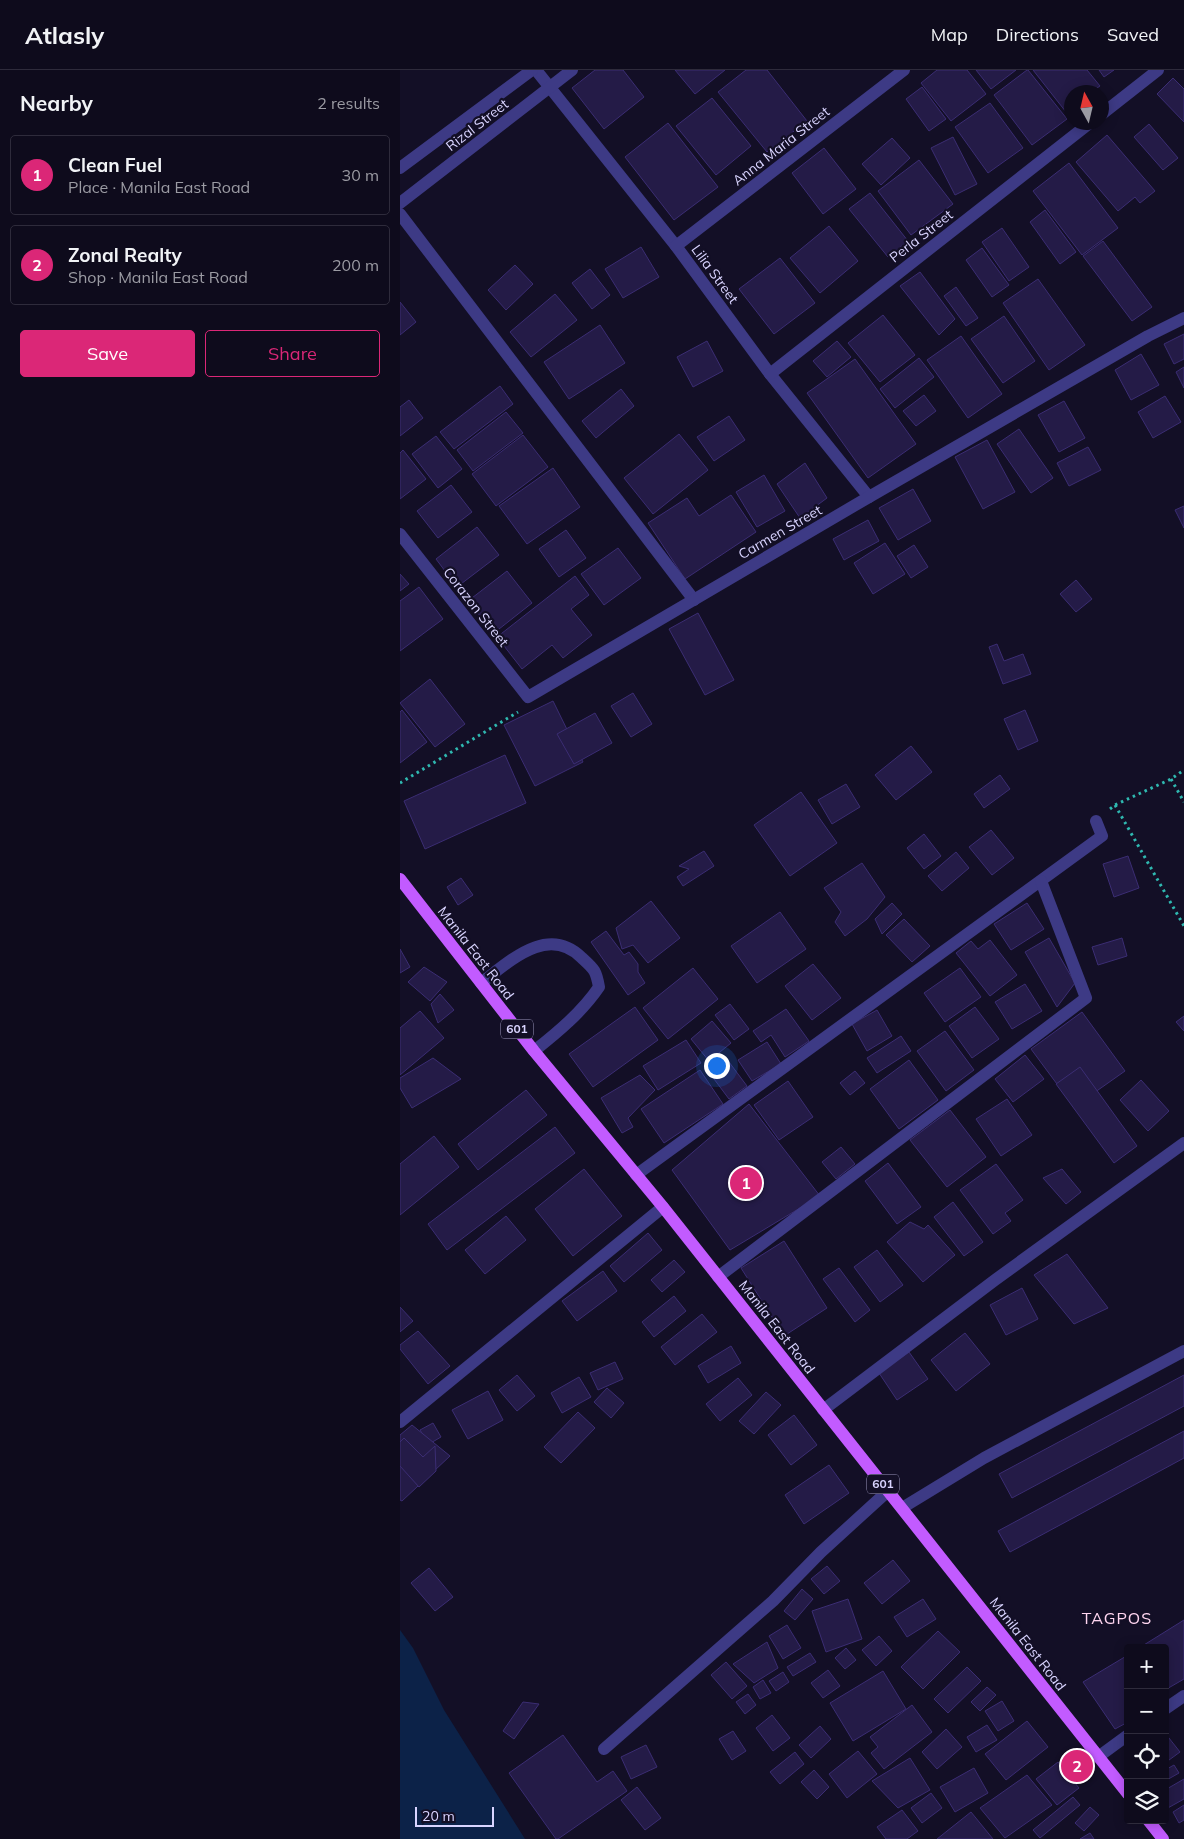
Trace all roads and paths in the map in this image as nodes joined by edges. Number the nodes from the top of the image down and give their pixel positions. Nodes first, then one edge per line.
1 (534, 70) edge
2 (572, 70) edge
3 (904, 70) edge
4 (1158, 70) edge
5 (550, 87) junction
6 (1109, 108) edge
7 (1081, 130) edge
8 (400, 168) edge
9 (400, 203) edge
10 (400, 214) edge
11 (676, 246) junction
12 (1184, 318) edge
13 (770, 374) junction
14 (869, 497) junction
15 (400, 534) edge
16 (694, 600) junction
17 (528, 697) junction
18 (1184, 770) edge
19 (1170, 779) junction
20 (400, 783) edge
21 (1184, 802) edge
22 (1115, 805) junction
23 (1096, 821) joint
24 (400, 879) edge
25 (1041, 881) junction
26 (1184, 926) edge
27 (481, 983) junction
28 (534, 1051) junction
29 (1184, 1143) edge
30 (636, 1176) junction
31 (663, 1208) junction
32 (718, 1276) junction
33 (1184, 1351) edge
34 (823, 1410) junction
35 (400, 1422) edge
36 (888, 1491) junction
37 (902, 1508) junction
38 (1184, 1696) edge
39 (1169, 1706) edge
40 (1124, 1738) edge
41 (604, 1749) dead end
42 (1098, 1756) junction
43 (1124, 1789) edge
44 (1151, 1824) edge
45 (1162, 1839) edge

1 - 5 street, Lilia Street
1 - 8 street, Rizal Street
2 - 5 street, Rizal Street
3 - 11 street, Anna Maria Street
4 - 6 street
5 - 9 street, Rizal Street
5 - 11 street, Lilia Street
7 - 13 street, Perla Street
10 - 16 street
11 - 13 street, Lilia Street
12 - 14 street, Carmen Street
13 - 14 street, Lilia Street
14 - 16 street, Carmen Street
15 - 17 street, Corazon Street
16 - 17 street, Carmen Street
17 - 20 path
18 - 19 path
19 - 21 path
19 - 22 path
22 - 23 path
22 - 26 path
23 - 25 street
24 - 27 main road, Manila East Road / 601
25 - 30 street
25 - 32 street
27 - 28 main road, Manila East Road / 601
27 - 28 street
28 - 30 main road, Manila East Road / 601
29 - 34 street
30 - 31 main road, Manila East Road / 601
31 - 32 main road, Manila East Road / 601
31 - 35 street
32 - 34 main road, Manila East Road / 601
33 - 37 street
34 - 36 main road, Manila East Road / 601
36 - 37 main road, Manila East Road / 601
36 - 41 street
37 - 42 main road, Manila East Road / 601
38 - 39 street
40 - 42 street
42 - 43 main road, Manila East Road / 601
44 - 45 main road

